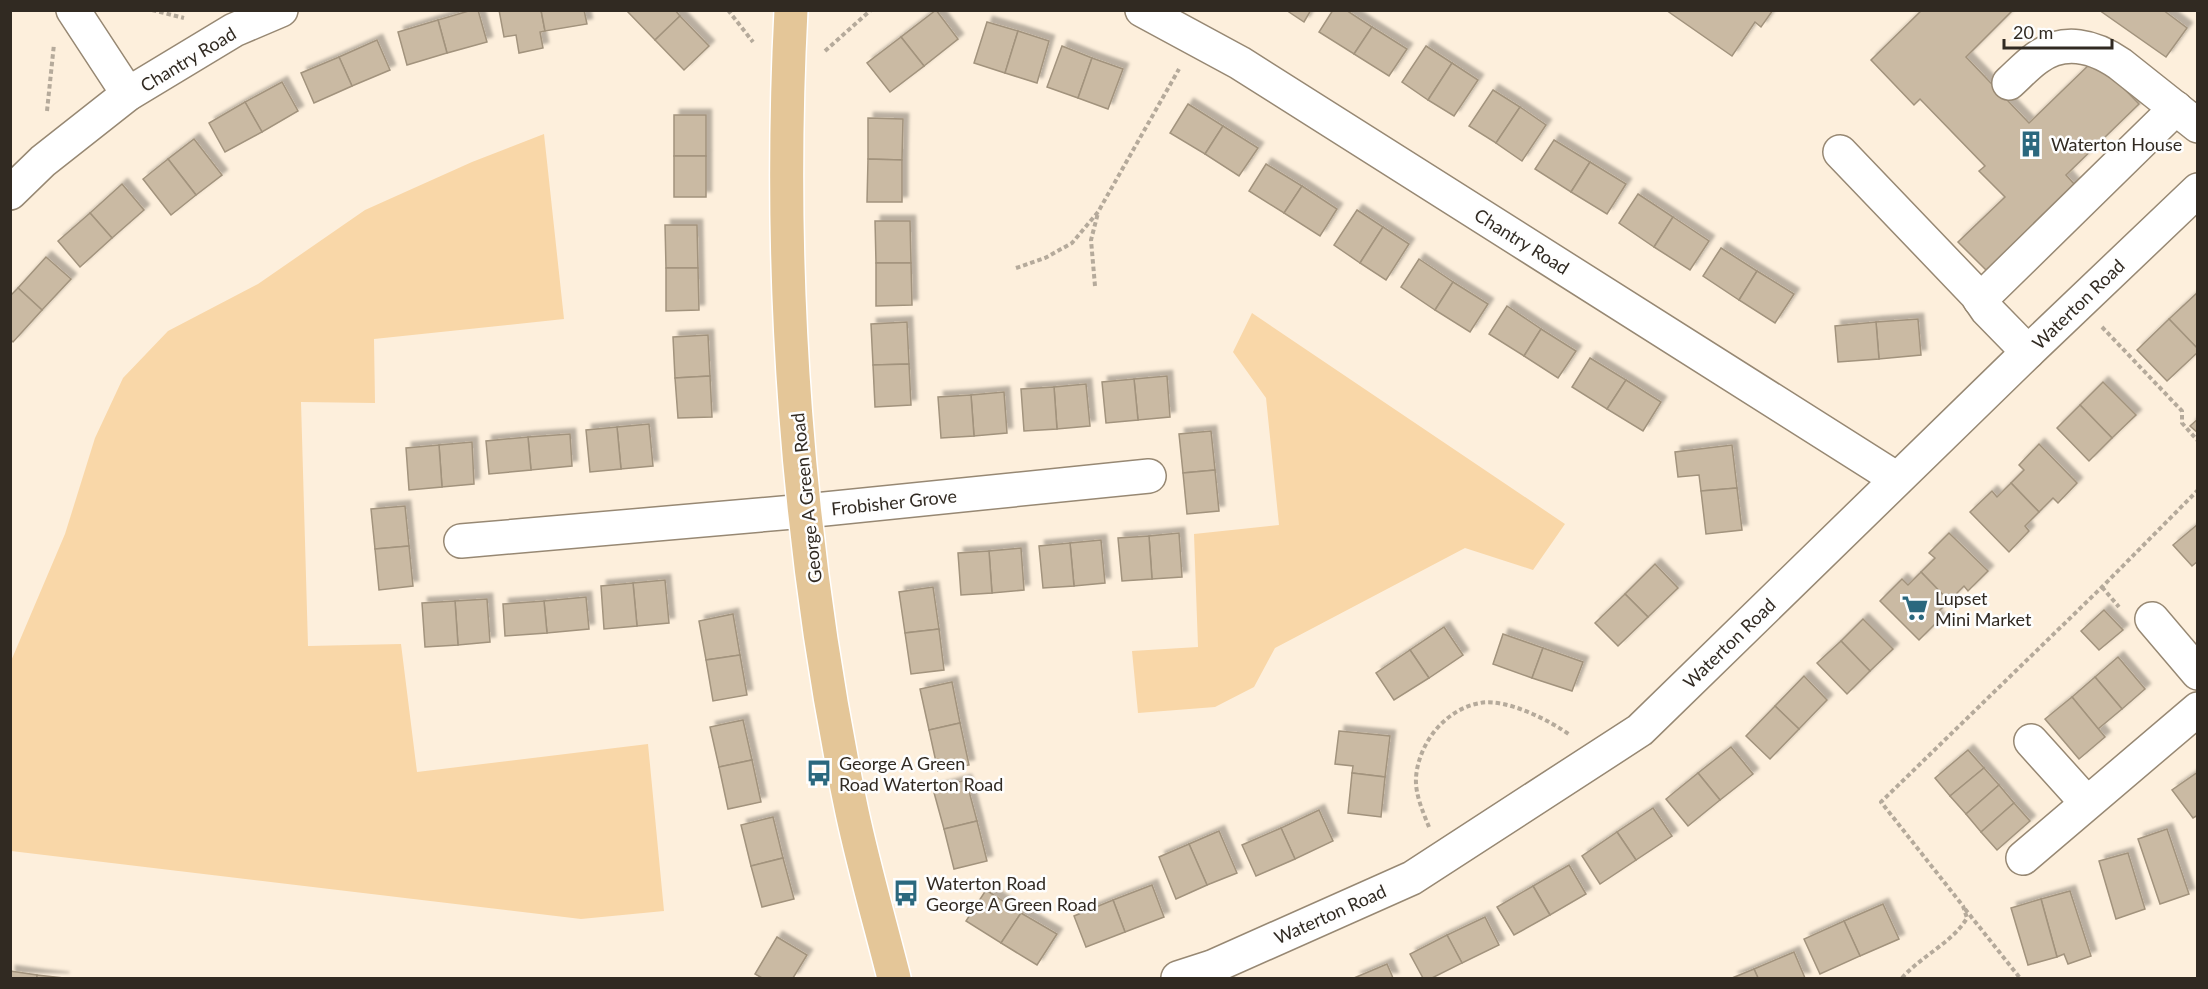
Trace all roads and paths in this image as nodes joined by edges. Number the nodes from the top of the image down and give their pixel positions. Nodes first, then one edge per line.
1 (281, 10) edge
2 (791, 10) edge
3 (872, 10) edge
4 (1142, 10) edge
5 (64, 22) edge
6 (1197, 39) junction
7 (2009, 83) dead end
8 (787, 84) junction
9 (128, 94) junction
10 (2187, 117) edge
11 (1840, 152) dead end
12 (43, 161) junction
13 (2198, 190) edge
14 (10, 193) edge
15 (1098, 212) junction
16 (1016, 268) dead end
17 (1095, 286) dead end
18 (1980, 300) junction
19 (2079, 303) junction
20 (2028, 352) junction
21 (2198, 441) edge
22 (1149, 476) dead end
23 (1897, 479) junction
24 (805, 510) junction
25 (461, 541) dead end
26 (2152, 619) dead end
27 (2198, 673) edge
28 (2198, 709) edge
29 (2031, 741) dead end
30 (1595, 759) junction
31 (2086, 802) junction
32 (1445, 857) junction
33 (2023, 858) dead end
34 (1963, 906) dead end
35 (894, 978) edge
36 (1178, 978) edge
37 (2020, 978) edge

1 - 9 street, Chantry Road
2 - 8 main road, George A Green Road
3 - 8 path
4 - 6 street, Chantry Road
5 - 9 street, Chantry Road
5 - 12 path
6 - 15 path
6 - 23 street, Chantry Road
7 - 10 street
8 - 24 main road, George A Green Road
9 - 12 street, Chantry Road
10 - 18 street
11 - 18 street
12 - 14 street, Chantry Road
13 - 19 street, Waterton Road
15 - 16 path
15 - 17 path
18 - 20 street
19 - 20 street, Waterton Road
19 - 21 path
20 - 23 street, Waterton Road
22 - 24 street, Frobisher Grove
23 - 30 street, Waterton Road
24 - 25 street, Frobisher Grove
24 - 35 main road, George A Green Road
26 - 27 street
28 - 31 street
29 - 31 street
30 - 32 street, Waterton Road
30 - 32 path
31 - 33 street
32 - 36 street, Waterton Road
34 - 37 path

